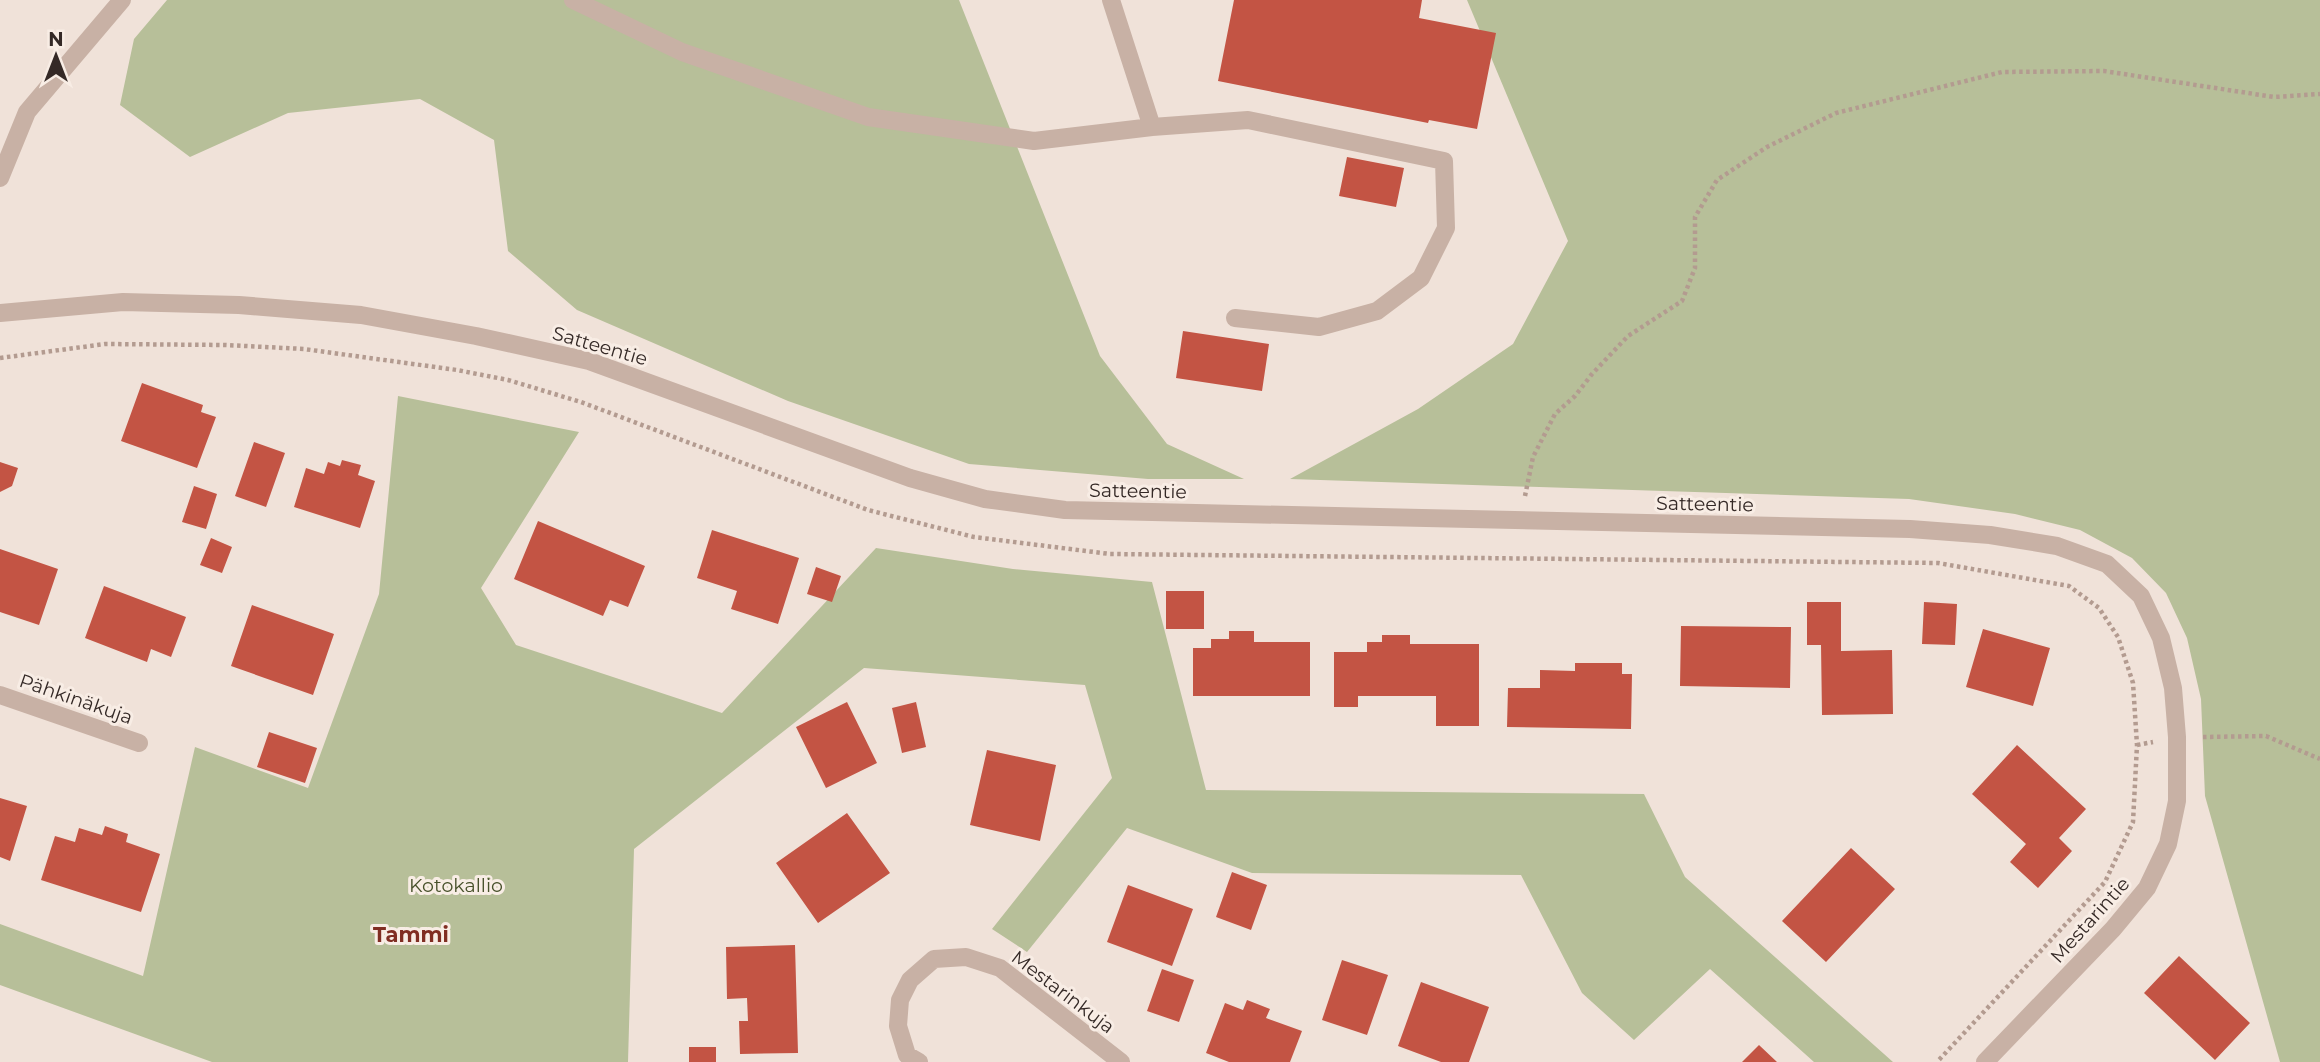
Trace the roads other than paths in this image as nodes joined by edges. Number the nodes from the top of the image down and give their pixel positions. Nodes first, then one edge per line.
1 (122, 0) edge
2 (573, 0) edge
3 (1111, 0) edge
4 (1152, 127) junction
5 (0, 178) edge
6 (0, 313) edge
7 (1235, 317) dead end
8 (0, 695) edge
9 (2177, 737) joint
10 (139, 743) dead end
11 (919, 1062) edge
12 (1121, 1062) edge
13 (1985, 1062) edge

1 - 5 street
2 - 4 street
3 - 4 street
4 - 7 street
6 - 9 street, Satteentie
8 - 10 street, Pähkinäkuja
9 - 13 street, Mestarintie
11 - 12 street, Mestarinkuja

